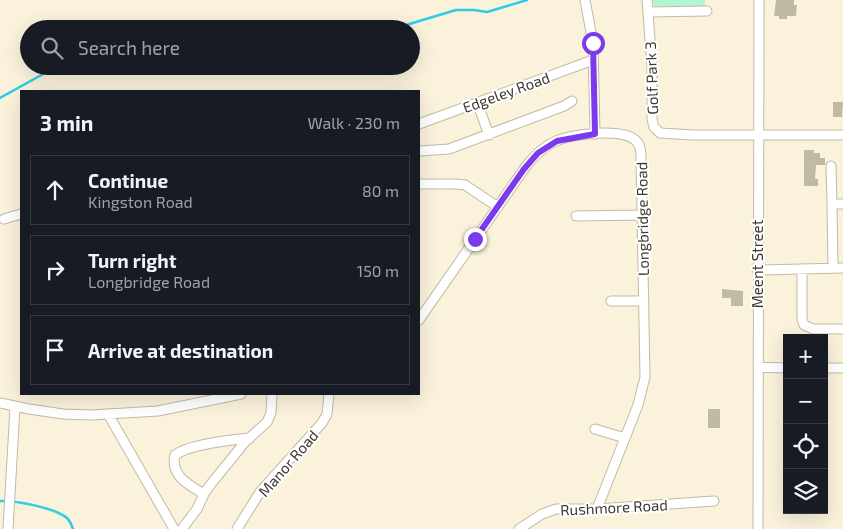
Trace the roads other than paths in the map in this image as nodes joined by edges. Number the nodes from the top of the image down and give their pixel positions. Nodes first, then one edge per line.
1 (585, 0) edge
2 (647, 0) edge
3 (759, 0) edge
4 (707, 11) dead end
5 (649, 12) junction
6 (593, 60) junction
7 (572, 101) dead end
8 (477, 102) junction
9 (420, 124) edge
10 (489, 134) junction
11 (595, 134) junction
12 (758, 135) junction
13 (843, 135) edge
14 (420, 150) edge
15 (832, 166) dead end
16 (420, 184) edge
17 (832, 204) junction
18 (843, 204) edge
19 (498, 207) junction
20 (20, 214) edge
21 (642, 215) junction
22 (576, 216) dead end
23 (4, 220) dead end
24 (833, 268) junction
25 (843, 268) edge
26 (757, 270) junction
27 (802, 270) junction
28 (611, 301) dead end
29 (644, 301) junction
30 (420, 319) edge
31 (843, 328) edge
32 (758, 367) junction
33 (783, 368) edge
34 (828, 368) edge
35 (843, 368) edge
36 (236, 395) edge
37 (272, 395) edge
38 (329, 395) edge
39 (0, 403) edge
40 (15, 407) junction
41 (108, 414) junction
42 (595, 429) dead end
43 (250, 438) junction
44 (625, 438) junction
45 (204, 494) junction
46 (714, 501) dead end
47 (597, 509) junction
48 (8, 529) edge
49 (174, 529) edge
50 (182, 529) edge
51 (237, 529) edge
52 (519, 529) edge
53 (758, 529) edge

1 - 6 street
2 - 5 street, Golf Park 3
3 - 12 street, Meent Street
4 - 5 street
5 - 12 street, Golf Park 3
6 - 8 street, Edgeley Road
6 - 11 street
7 - 10 street
8 - 9 street, Edgeley Road
8 - 10 street
10 - 14 street
11 - 19 street, Longbridge Road
11 - 21 street, Longbridge Road
12 - 13 street
12 - 26 street, Meent Street
15 - 17 street
16 - 19 street
17 - 18 street
17 - 24 street
19 - 30 street, Longbridge Road
20 - 23 street
21 - 22 street
21 - 29 street, Longbridge Road
24 - 25 street
24 - 27 street
26 - 27 street
26 - 32 street, Meent Street
27 - 31 street
28 - 29 street
29 - 44 street, Longbridge Road
32 - 33 street
32 - 53 street, Meent Street
34 - 35 street
36 - 41 street
37 - 43 street
38 - 51 street, Manor Road
39 - 40 street
40 - 41 street
40 - 48 street
41 - 49 street
42 - 44 street
43 - 45 street
43 - 45 street
44 - 47 street, Longbridge Road
45 - 50 street
46 - 47 street, Rushmore Road
47 - 52 street, Rushmore Road

